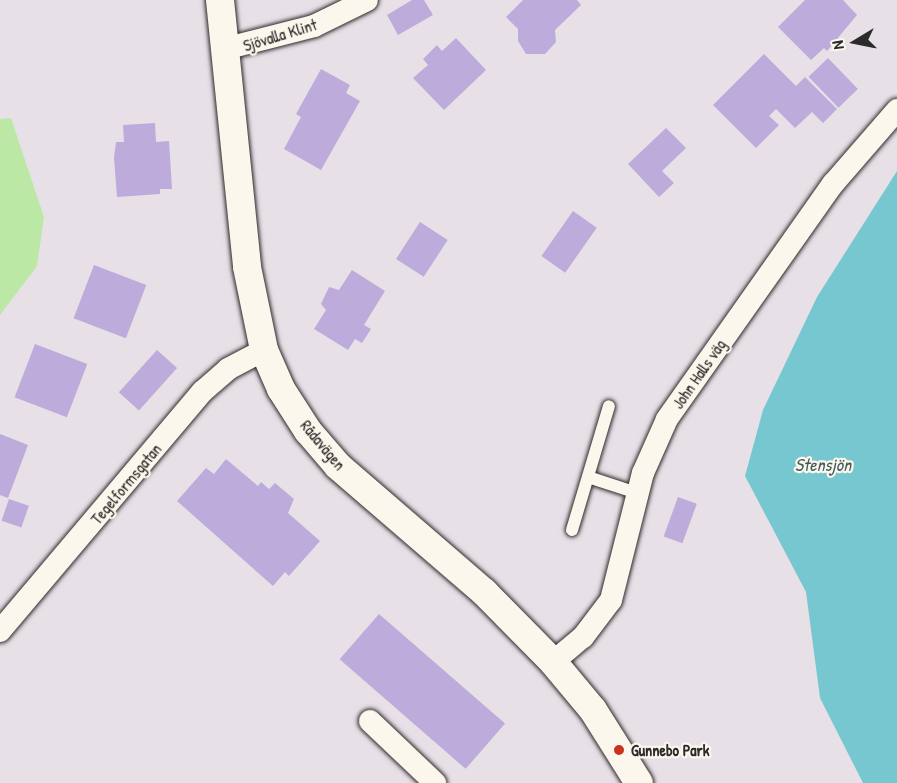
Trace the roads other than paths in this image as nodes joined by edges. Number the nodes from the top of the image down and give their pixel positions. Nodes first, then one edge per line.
1 (220, 0) edge
2 (367, 0) edge
3 (224, 50) junction
4 (897, 110) edge
5 (264, 350) junction
6 (609, 406) dead end
7 (588, 477) junction
8 (637, 493) junction
9 (572, 531) dead end
10 (0, 631) edge
11 (553, 662) junction
12 (370, 721) dead end
13 (435, 783) edge
14 (639, 783) edge

1 - 3 street, Rådavägen
2 - 3 street, Sjövalla Klint
3 - 5 street, Rådavägen
4 - 8 street, John Halls väg
5 - 10 street, Tegelformsgatan
5 - 11 street, Rådavägen
6 - 7 lane
7 - 8 lane
7 - 9 lane
8 - 11 street, John Halls väg
11 - 14 street, Rådavägen
12 - 13 street

